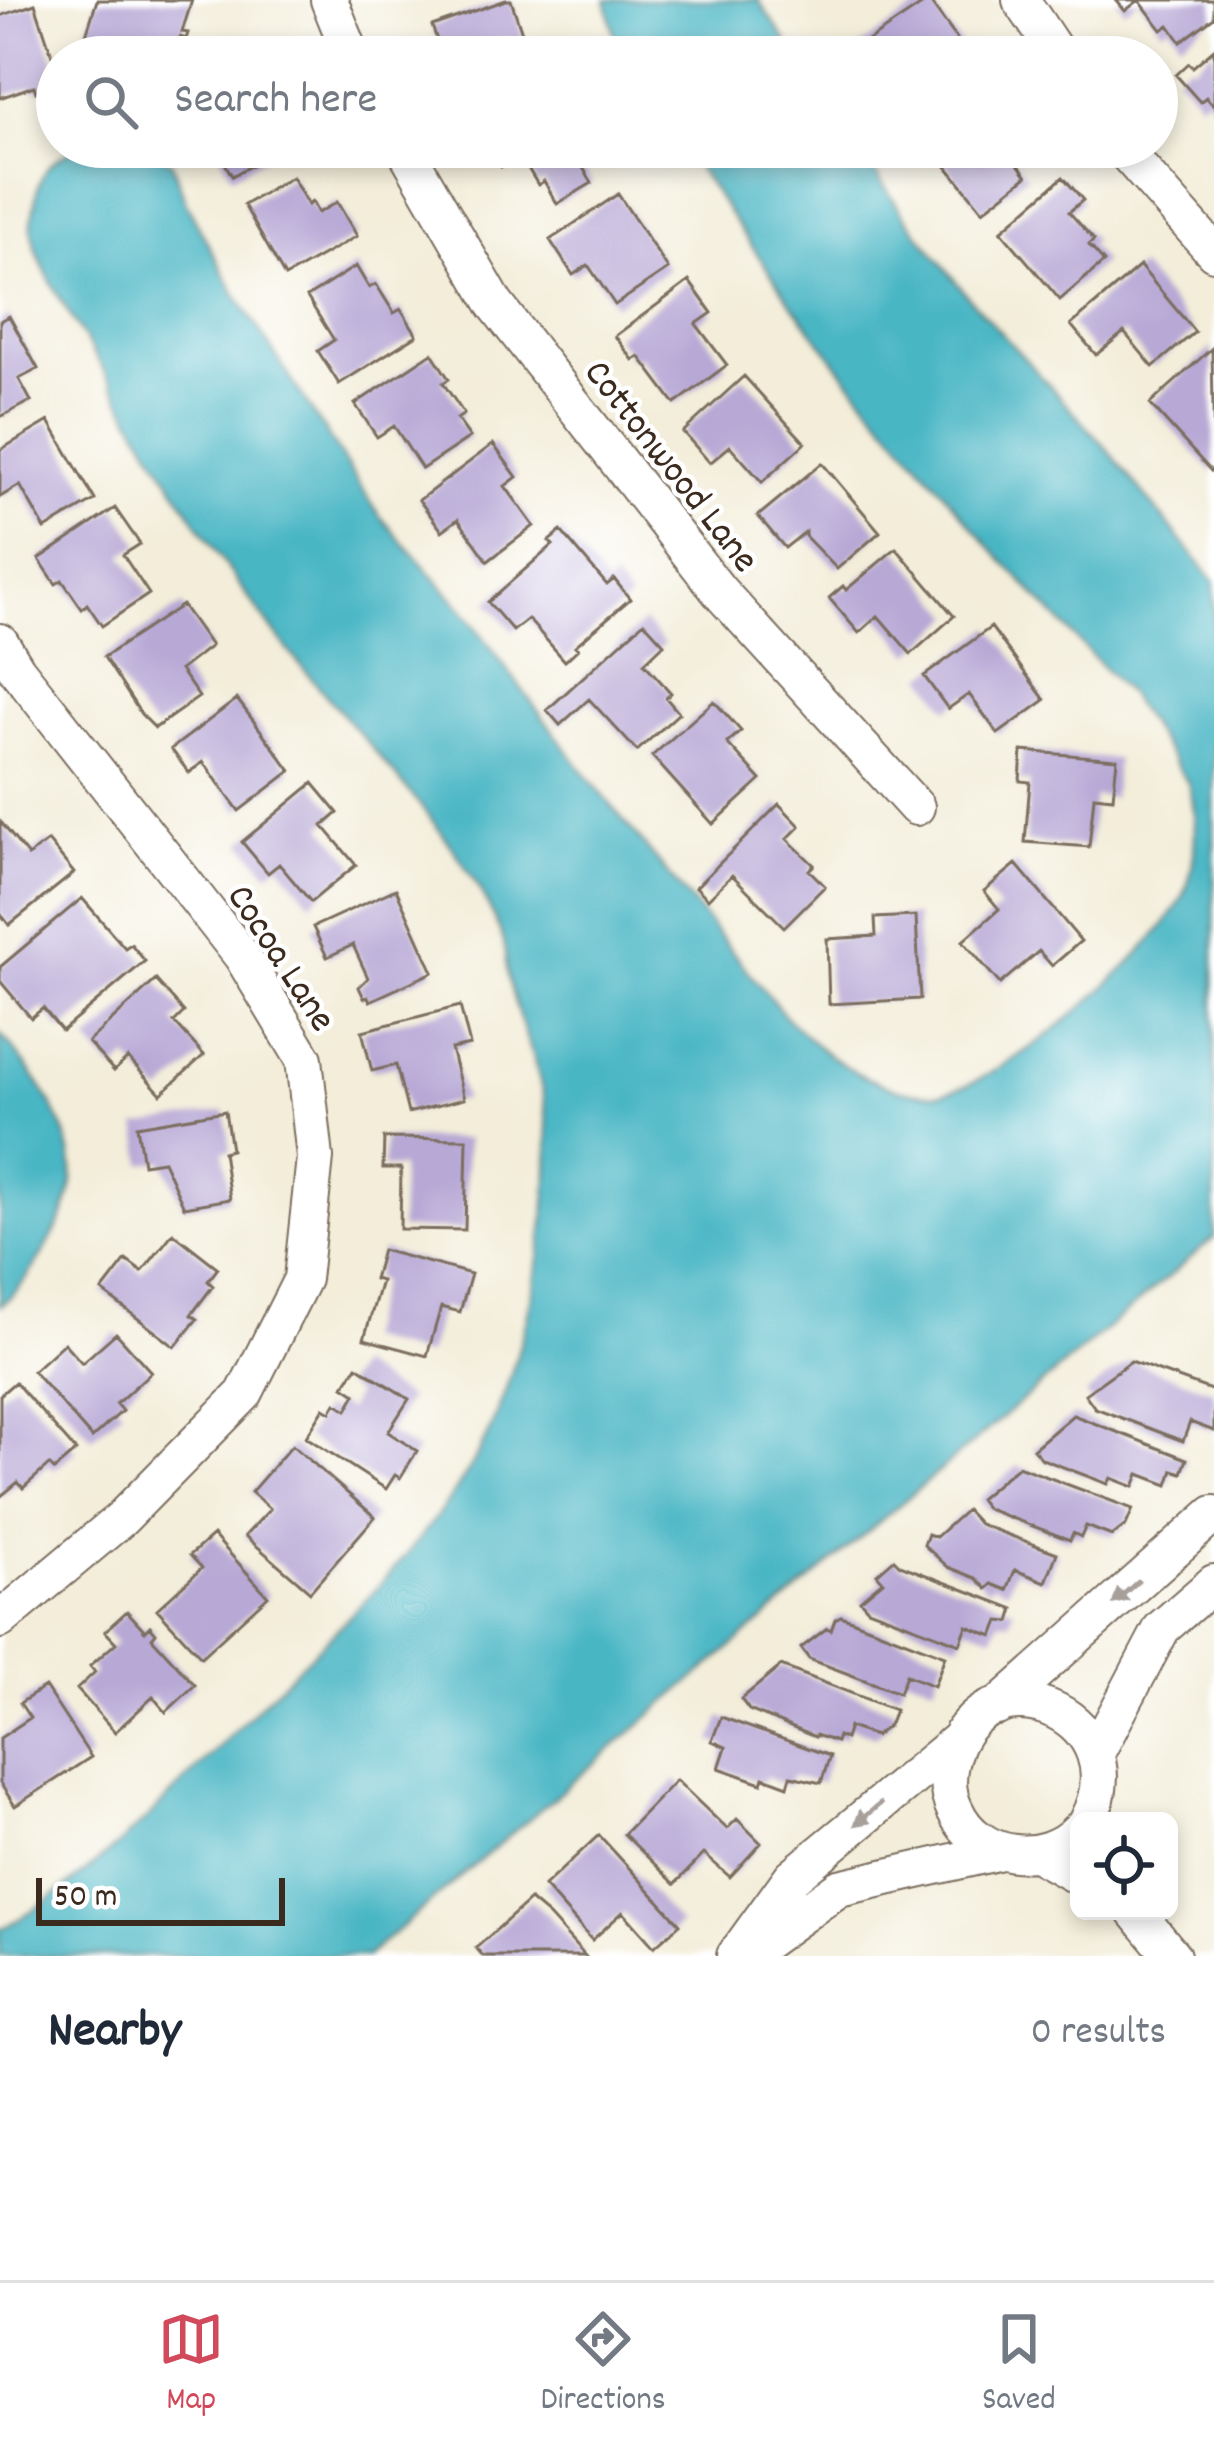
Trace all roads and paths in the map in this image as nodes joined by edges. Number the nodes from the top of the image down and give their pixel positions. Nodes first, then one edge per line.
1 (328, 0) edge
2 (1021, 0) edge
3 (343, 36) edge
4 (1045, 36) edge
5 (416, 168) edge
6 (1140, 168) edge
7 (1214, 252) edge
8 (0, 642) edge
9 (916, 807) dead end
10 (1214, 1514) edge
11 (1214, 1583) edge
12 (0, 1620) edge
13 (997, 1707) junction
14 (958, 1740) junction
15 (1096, 1753) junction
16 (1092, 1812) edge
17 (1070, 1835) edge
18 (997, 1852) junction
19 (1036, 1853) junction
20 (1070, 1872) edge
21 (1142, 1920) edge
22 (735, 1956) edge
23 (745, 1956) edge
24 (1172, 1956) edge

1 - 3 street
2 - 4 street
5 - 9 street, Cottonwood Lane
6 - 7 street
8 - 12 street, Cocoa Lane
10 -> 13 street
11 - 15 street
13 - 14 street
13 - 15 street
14 - 18 street
14 -> 22 street
15 - 16 street
17 - 19 street
18 - 19 street
18 - 23 street
19 - 20 street
21 - 24 street

